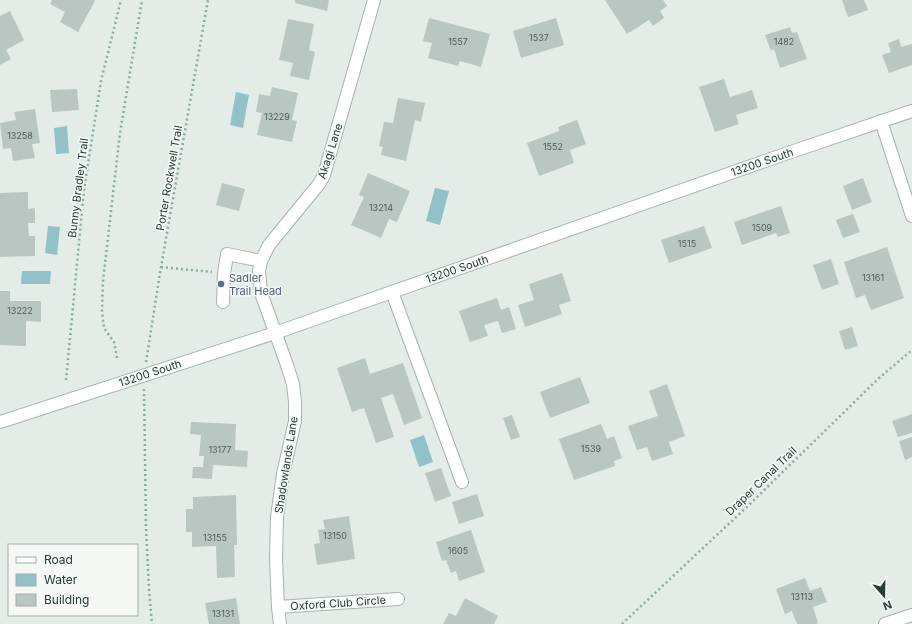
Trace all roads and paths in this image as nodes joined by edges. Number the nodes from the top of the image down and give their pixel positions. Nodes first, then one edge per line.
1 (121, 0) edge
2 (142, 0) edge
3 (208, 0) edge
4 (374, 0) edge
5 (912, 111) edge
6 (881, 121) junction
7 (912, 216) edge
8 (261, 261) junction
9 (161, 267) junction
10 (224, 274) junction
11 (392, 292) junction
12 (223, 302) dead end
13 (275, 333) junction
14 (912, 350) edge
15 (117, 358) dead end
16 (146, 358) dead end
17 (66, 380) dead end
18 (144, 392) dead end
19 (0, 422) edge
20 (462, 482) dead end
21 (398, 599) dead end
22 (278, 607) junction
23 (912, 614) edge
24 (152, 624) edge
25 (280, 624) edge
26 (622, 624) edge
27 (886, 624) edge

1 - 17 path, Bunny Bradley Trail
2 - 15 path
3 - 9 path, Porter Rockwell Trail
4 - 8 street, Akagi Lane
5 - 6 street, 13200 South
6 - 7 street
6 - 11 street, 13200 South
8 - 10 street
8 - 13 street, Akagi Lane
9 - 10 path
9 - 16 path, Porter Rockwell Trail
10 - 12 street
11 - 13 street, 13200 South
11 - 20 street
13 - 19 street, 13200 South
13 - 22 street, Shadowlands Lane
14 - 26 path, Draper Canal Trail
18 - 24 path
21 - 22 street, Oxford Club Circle
22 - 25 street, Shadowlands Lane
23 - 27 street

